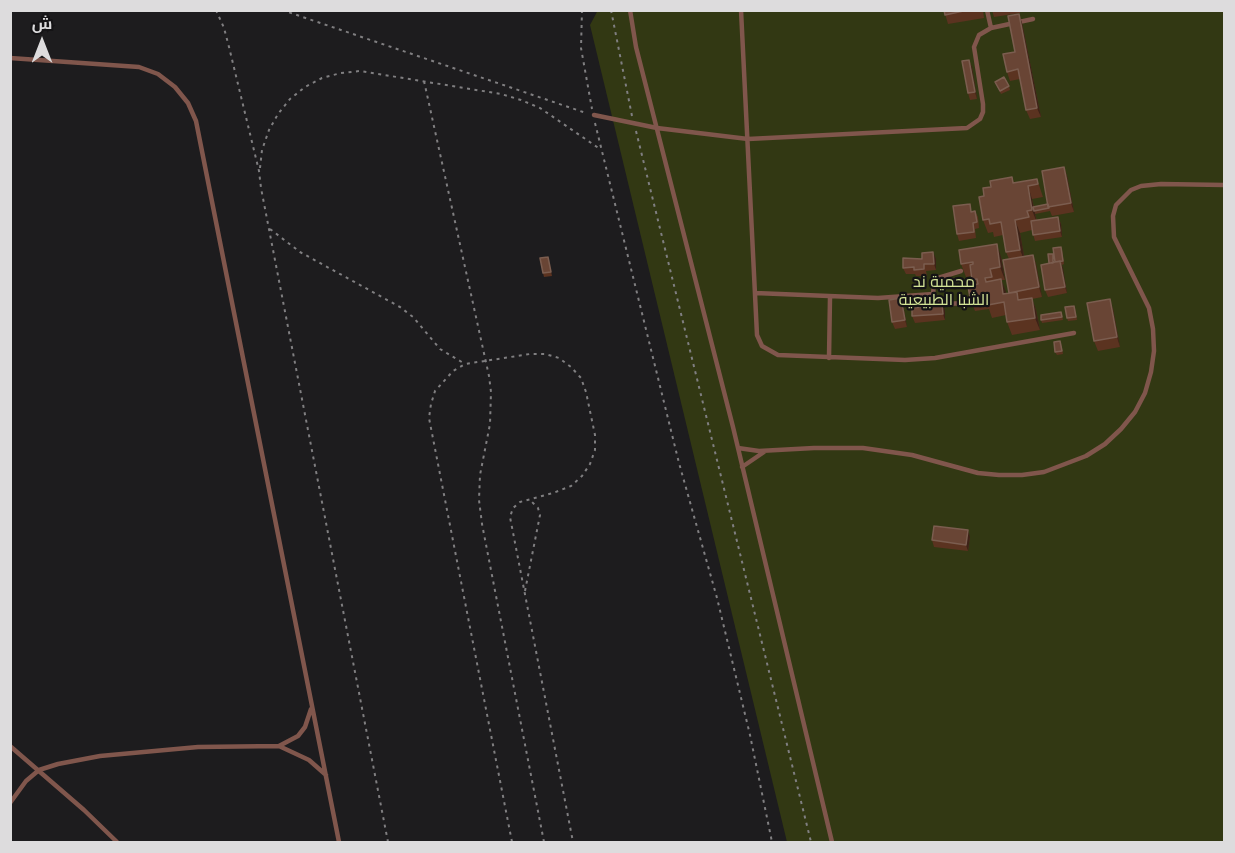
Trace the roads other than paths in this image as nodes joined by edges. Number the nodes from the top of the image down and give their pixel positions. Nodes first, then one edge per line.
1 (630, 10) edge
2 (741, 10) edge
3 (987, 10) edge
4 (1033, 19) dead end
5 (991, 28) junction
6 (10, 58) edge
7 (594, 116) road end
8 (657, 128) junction
9 (748, 139) junction
10 (1224, 185) edge
11 (961, 271) edge
12 (755, 293) junction
13 (933, 294) junction
14 (830, 297) junction
15 (967, 303) edge
16 (1074, 333) dead end
17 (829, 358) junction
18 (738, 448) junction
19 (766, 451) junction
20 (742, 467) junction
21 (311, 707) junction
22 (10, 746) edge
23 (279, 746) junction
24 (39, 770) junction
25 (326, 775) junction
26 (10, 803) edge
27 (117, 843) edge
28 (339, 843) edge
29 (832, 843) edge

1 - 8 lane
2 - 9 lane
3 - 5 lane
4 - 5 lane
5 - 9 lane
6 - 21 lane
7 - 8 lane
8 - 9 lane
8 - 18 lane
9 - 12 lane
10 - 19 lane
11 - 13 lane
12 - 14 lane
12 - 17 lane
13 - 14 lane
13 - 15 lane
14 - 17 lane
16 - 17 lane
18 - 19 lane
18 - 20 lane
19 - 20 lane
20 - 29 lane
21 - 23 lane
21 - 25 lane
22 - 24 lane
23 - 24 lane
23 - 25 lane
24 - 26 lane
24 - 27 lane
25 - 28 lane

